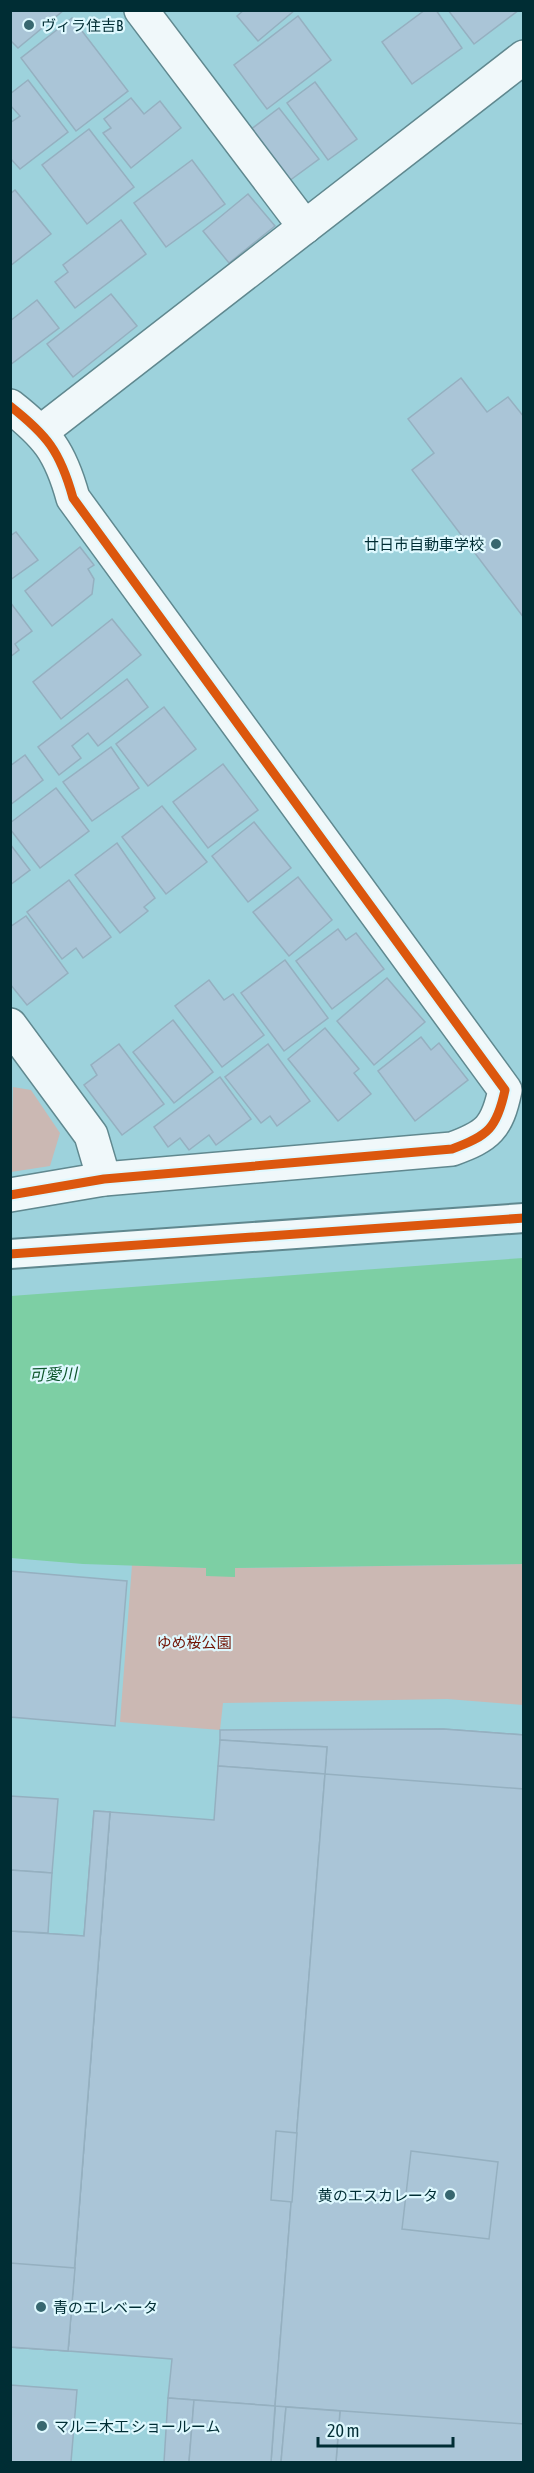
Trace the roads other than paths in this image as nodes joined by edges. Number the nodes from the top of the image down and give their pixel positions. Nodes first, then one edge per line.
1 (141, 10) edge
2 (524, 57) edge
3 (305, 227) junction
4 (10, 406) edge
5 (42, 431) junction
6 (10, 1025) edge
7 (104, 1179) junction
8 (10, 1195) edge
9 (524, 1218) edge
10 (10, 1254) edge

1 - 3 street
2 - 3 street
3 - 5 street
4 - 5 street
5 - 7 street
6 - 7 street
7 - 8 street
9 - 10 street

